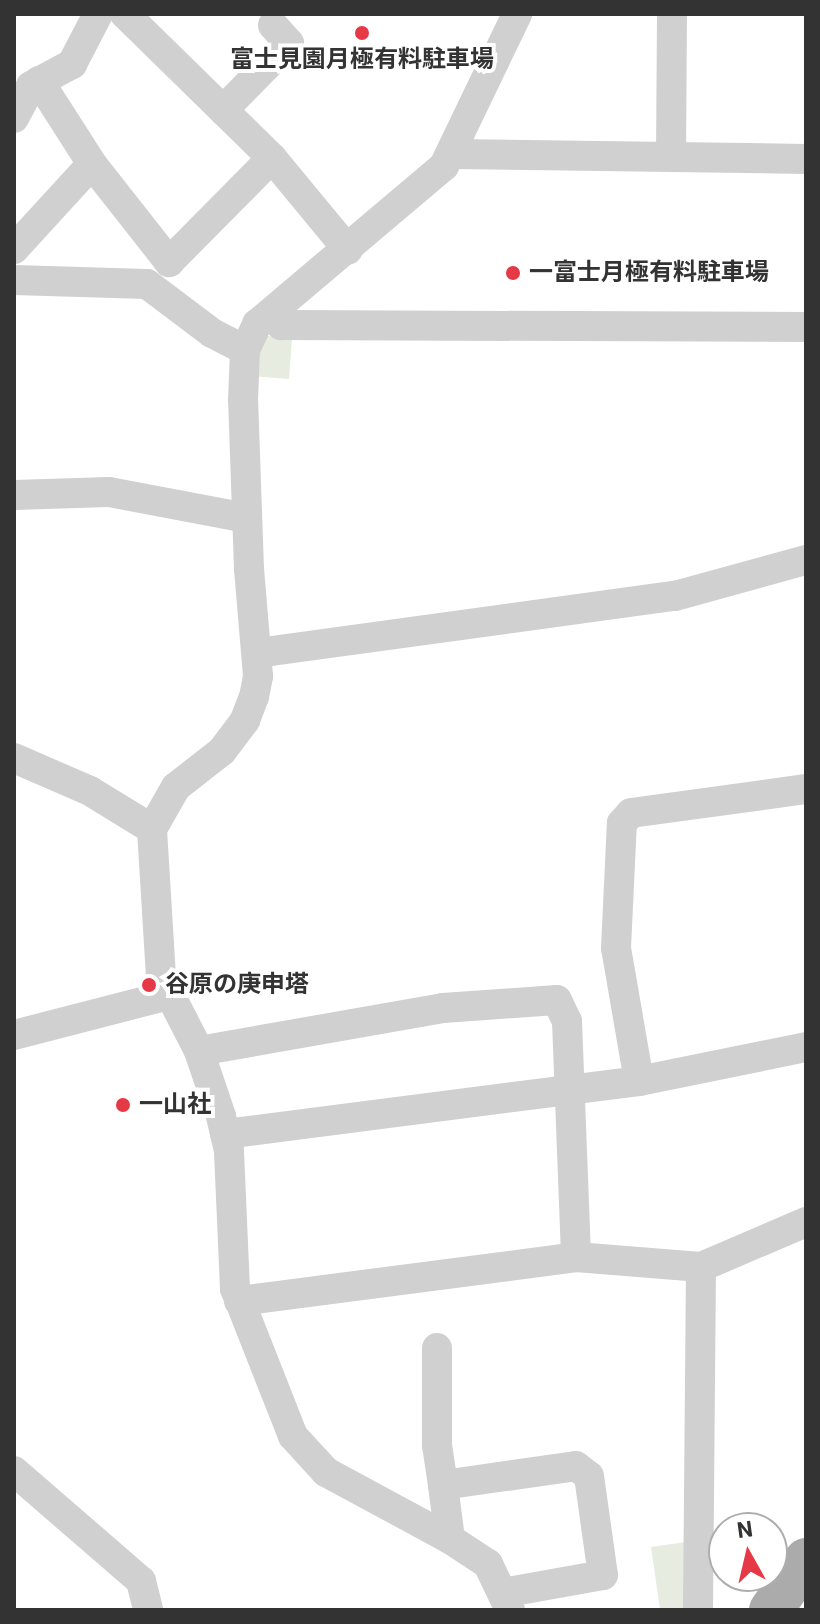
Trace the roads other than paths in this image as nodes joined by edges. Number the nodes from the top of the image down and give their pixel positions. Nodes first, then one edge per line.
1 (98, 14) edge
2 (125, 14) edge
3 (517, 14) edge
4 (672, 14) edge
5 (273, 25) dead end
6 (39, 81) junction
7 (17, 109) edge
8 (223, 110) junction
9 (453, 154) junction
10 (671, 157) junction
11 (272, 158) junction
12 (806, 159) edge
13 (92, 164) junction
14 (14, 249) edge
15 (348, 250) junction
16 (14, 280) edge
17 (271, 313) junction
18 (806, 327) edge
19 (245, 350) junction
20 (14, 495) edge
21 (247, 518) junction
22 (806, 560) edge
23 (257, 653) junction
24 (14, 758) edge
25 (806, 789) edge
26 (152, 829) junction
27 (169, 995) junction
28 (14, 1035) edge
29 (806, 1047) edge
30 (199, 1051) junction
31 (639, 1081) junction
32 (569, 1090) junction
33 (225, 1134) junction
34 (806, 1222) edge
35 (576, 1257) junction
36 (701, 1267) junction
37 (239, 1301) junction
38 (437, 1348) dead end
39 (14, 1471) edge
40 (443, 1485) junction
41 (450, 1539) junction
42 (806, 1560) edge
43 (506, 1601) edge
44 (148, 1610) edge
45 (698, 1610) edge
46 (771, 1610) edge

1 - 6 street
2 - 8 street
3 - 9 street
4 - 10 street
5 - 8 street
6 - 7 street
6 - 13 street
8 - 11 street
9 - 10 street
9 - 15 street
10 - 12 street
11 - 13 street
11 - 15 street
13 - 14 street
15 - 17 street
16 - 19 street
17 - 18 street
17 - 19 street
19 - 21 street
20 - 21 street
21 - 23 street
22 - 23 street
23 - 26 street
24 - 26 street
25 - 31 street
26 - 27 street
27 - 28 street
27 - 30 street
29 - 31 street
30 - 32 street
30 - 33 street
31 - 32 street
32 - 33 street
32 - 35 street
33 - 37 street
34 - 36 street
35 - 36 street
35 - 37 street
36 - 45 street
37 - 41 street
38 - 40 street
39 - 44 street
40 - 41 street
40 - 43 street
41 - 43 street
42 - 46 main road

